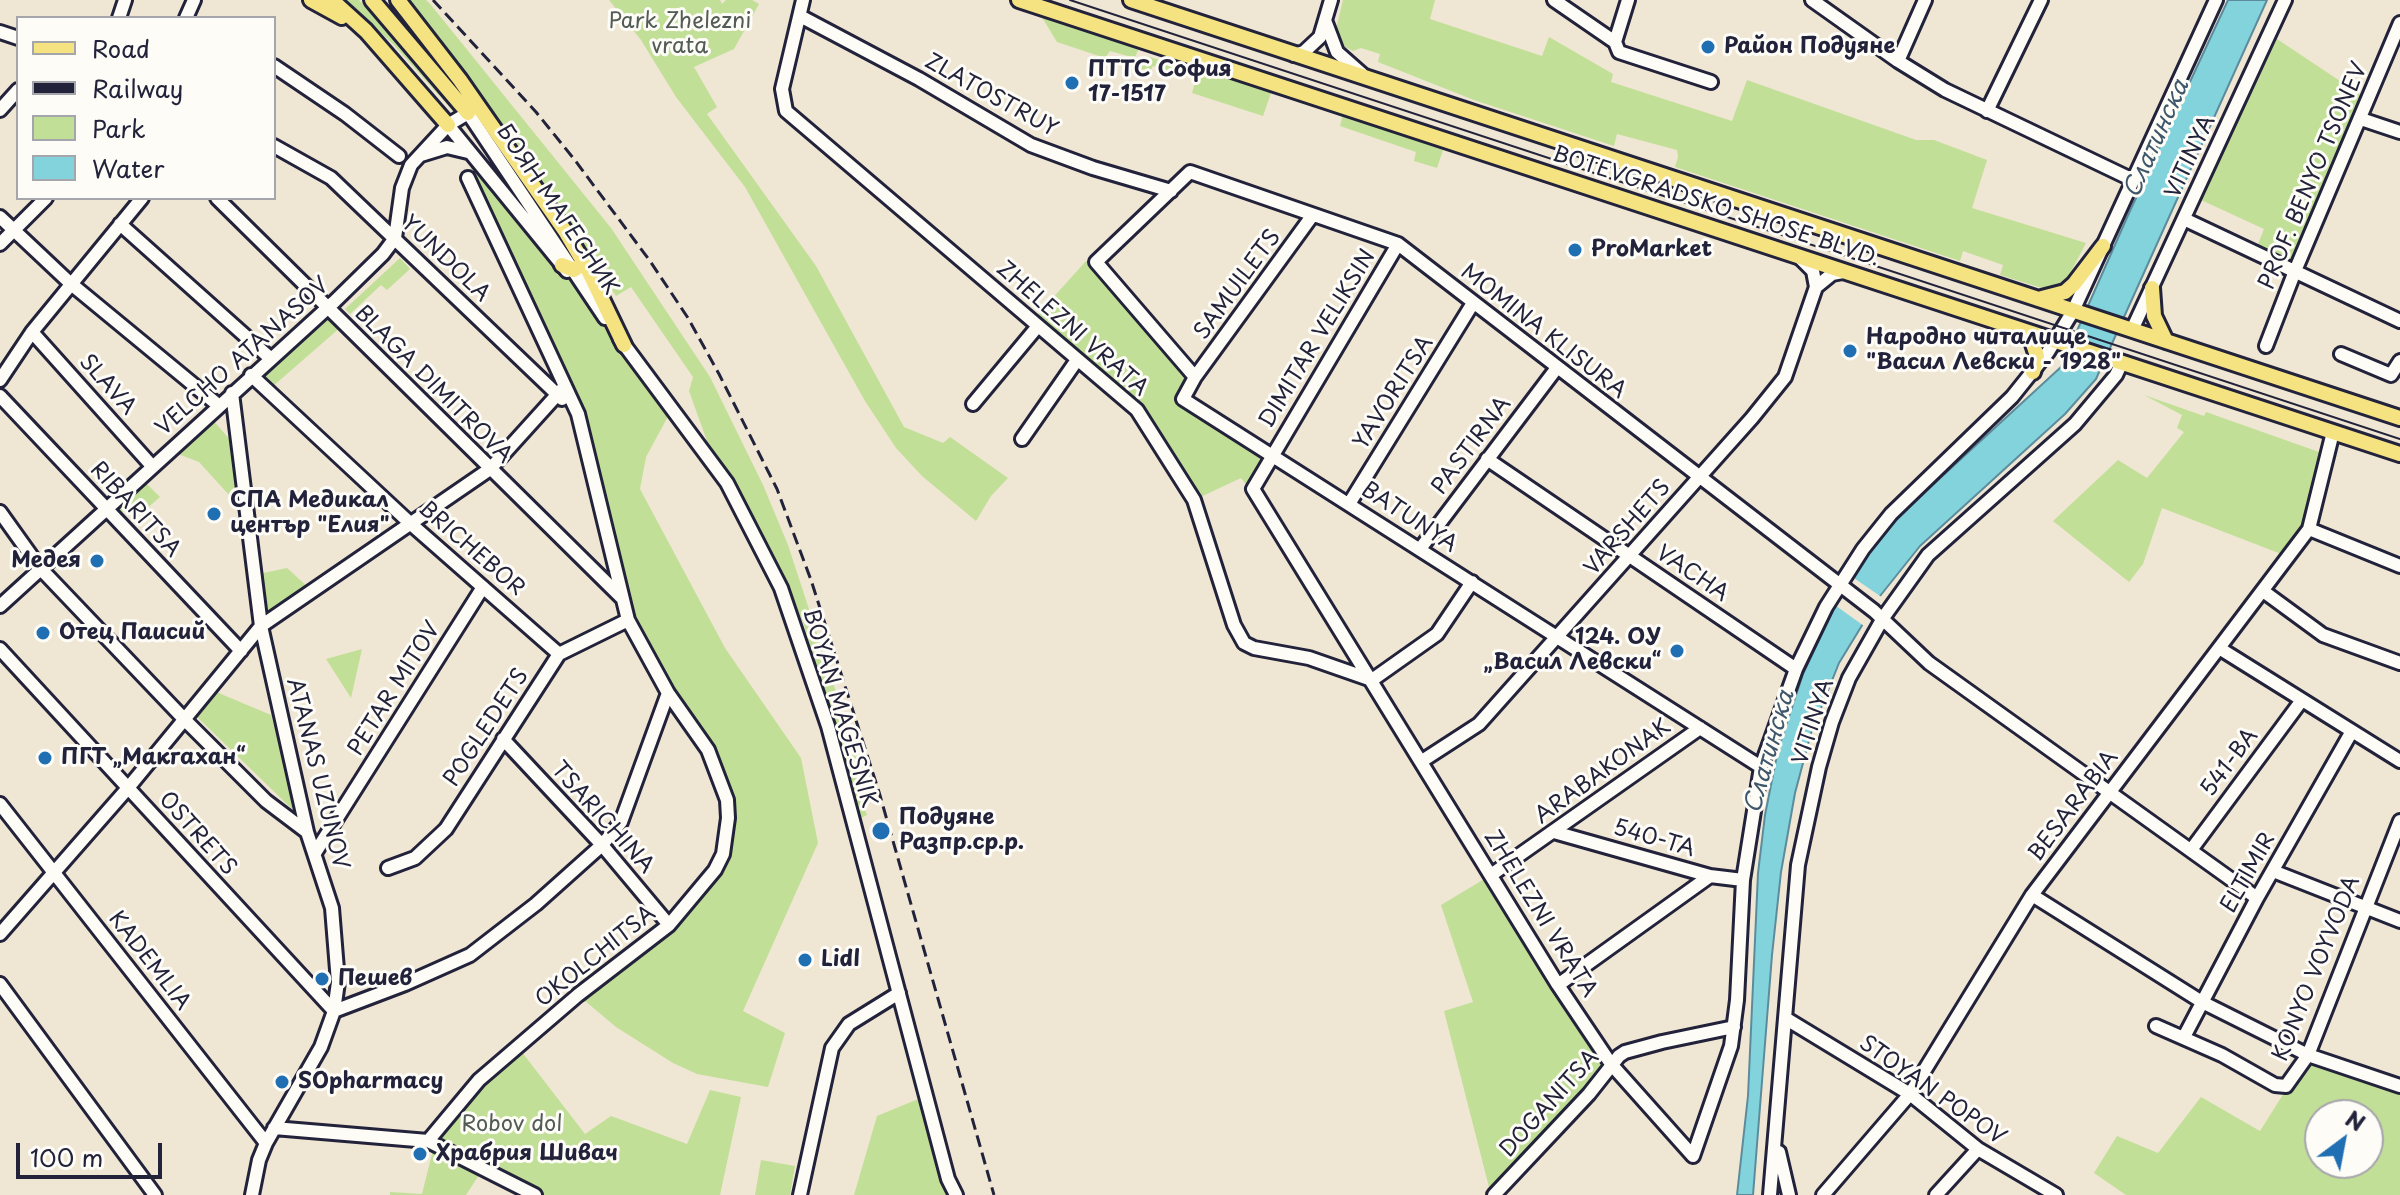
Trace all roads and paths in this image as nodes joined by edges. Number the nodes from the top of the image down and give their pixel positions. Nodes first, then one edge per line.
1 (311, 0) edge
2 (332, 0) edge
3 (372, 0) edge
4 (398, 0) edge
5 (803, 0) edge
6 (1019, 0) edge
7 (1131, 0) edge
8 (1331, 0) edge
9 (1554, 0) edge
10 (1628, 0) edge
11 (1812, 0) edge
12 (1925, 0) edge
13 (2041, 0) edge
14 (2216, 0) edge
15 (2285, 0) edge
16 (800, 16) junction
17 (1326, 23) junction
18 (2400, 23) edge
19 (366, 31) junction
20 (1615, 42) junction
21 (1294, 55) junction
22 (1898, 61) junction
23 (276, 67) edge
24 (1368, 79) junction
25 (1711, 82) dead end
26 (16, 92) edge
27 (0, 110) edge
28 (1987, 111) junction
29 (468, 113) junction
30 (2361, 119) junction
31 (448, 125) junction
32 (2400, 132) edge
33 (276, 147) edge
34 (470, 153) junction
35 (399, 156) dead end
36 (418, 156) junction
37 (468, 178) dead end
38 (2133, 180) junction
39 (1171, 191) junction
40 (44, 200) edge
41 (140, 200) edge
42 (219, 200) edge
43 (1312, 216) junction
44 (0, 217) edge
45 (2184, 219) junction
46 (120, 224) junction
47 (13, 230) junction
48 (395, 238) junction
49 (0, 244) edge
50 (1398, 244) junction
51 (2103, 246) junction
52 (1799, 257) junction
53 (573, 265) junction
54 (2295, 271) junction
55 (1843, 272) junction
56 (70, 283) junction
57 (1816, 287) junction
58 (2152, 288) junction
59 (2038, 299) junction
60 (1473, 303) junction
61 (327, 308) junction
62 (2073, 311) junction
63 (607, 320) joint
64 (2400, 321) edge
65 (1038, 326) junction
66 (2015, 329) junction
67 (2132, 330) junction
68 (32, 332) junction
69 (2166, 341) junction
70 (2054, 342) junction
71 (624, 345) junction
72 (2266, 346) dead end
73 (2341, 354) dead end
74 (270, 358) junction
75 (1077, 360) junction
76 (2400, 361) edge
77 (2121, 364) junction
78 (1556, 369) junction
79 (2033, 372) junction
80 (251, 375) junction
81 (1195, 377) junction
82 (0, 380) edge
83 (561, 390) junction
84 (232, 393) junction
85 (0, 396) edge
86 (973, 404) dead end
87 (218, 405) junction
88 (2400, 418) edge
89 (2333, 432) junction
90 (1022, 439) dead end
91 (2400, 454) edge
92 (1272, 455) junction
93 (1487, 459) junction
94 (152, 466) junction
95 (490, 469) junction
96 (1698, 476) junction
97 (1349, 504) junction
98 (105, 508) junction
99 (0, 512) edge
100 (411, 524) junction
101 (2309, 529) junction
102 (1420, 549) junction
103 (1630, 556) junction
104 (2400, 566) edge
105 (40, 568) junction
106 (1472, 582) junction
107 (1841, 586) junction
108 (483, 587) junction
109 (2263, 591) junction
110 (622, 598) junction
111 (0, 606) edge
112 (1879, 614) junction
113 (628, 620) junction
114 (261, 626) junction
115 (1558, 637) junction
116 (2219, 648) junction
117 (0, 649) edge
118 (241, 651) junction
119 (559, 654) junction
120 (2400, 663) edge
121 (1796, 669) junction
122 (1372, 680) junction
123 (668, 693) junction
124 (2302, 700) junction
125 (185, 720) junction
126 (1700, 728) junction
127 (2352, 731) junction
128 (503, 739) junction
129 (1422, 761) junction
130 (2400, 761) edge
131 (1761, 767) junction
132 (128, 788) junction
133 (2111, 792) junction
134 (0, 804) edge
135 (2400, 821) edge
136 (307, 832) junction
137 (1554, 832) junction
138 (602, 845) junction
139 (2191, 850) junction
140 (315, 853) junction
141 (388, 868) dead end
142 (53, 870) junction
143 (2273, 871) junction
144 (1491, 875) junction
145 (1710, 876) junction
146 (1743, 880) junction
147 (2032, 895) junction
148 (2257, 898) junction
149 (2364, 908) junction
150 (2400, 921) edge
151 (669, 925) junction
152 (0, 934) edge
153 (0, 984) edge
154 (1558, 985) junction
155 (899, 993) junction
156 (2202, 1002) junction
157 (334, 1011) junction
158 (1785, 1018) junction
159 (2156, 1026) dead end
160 (1734, 1027) junction
161 (2184, 1037) junction
162 (2308, 1055) junction
163 (1611, 1064) junction
164 (2400, 1086) edge
165 (1910, 1094) junction
166 (274, 1128) junction
167 (1776, 1137) junction
168 (428, 1141) junction
169 (266, 1143) junction
170 (1978, 1149) junction
171 (1693, 1156) joint
172 (948, 1179) junction
173 (520, 1191) edge
174 (155, 1195) edge
175 (252, 1195) edge
176 (535, 1195) edge
177 (800, 1195) edge
178 (946, 1195) edge
179 (956, 1195) edge
180 (1494, 1195) edge
181 (1770, 1195) edge
182 (1789, 1195) edge
183 (1823, 1195) edge
184 (1936, 1195) edge
185 (2056, 1195) edge

1 - 19 main road
2 - 19 main road
3 - 29 main road
4 - 53 main road
5 - 16 street
6 - 52 main road, BOTEVGRADSKO SHOSE BLVD.
7 - 21 main road, BOTEVGRADSKO SHOSE BLVD.
8 - 17 street
9 - 20 street
10 - 20 street
11 - 22 street
12 - 22 street
13 - 28 street
14 - 38 street, VITINYA
15 - 45 street, VITINYA
16 - 39 street, ZLATOSTRUY
16 - 65 street, ZHELEZNI VRATA
17 - 21 street
17 - 24 street
18 - 30 street, PROF. BENYO TSONEV
19 - 31 main road
20 - 25 street
21 - 24 main road, BOTEVGRADSKO SHOSE BLVD.
22 - 28 street
23 - 35 street
24 - 59 main road, BOTEVGRADSKO SHOSE BLVD.
26 - 27 street
28 - 38 street
29 - 31 street
29 - 53 street, БОЯН МАГЕСНИК
30 - 32 street
30 - 54 street, PROF. BENYO TSONEV
31 - 34 street, БОЯН МАГЕСНИК
31 - 36 street
33 - 48 street, YUNDOLA
34 - 36 street
34 - 53 street, БОЯН МАГЕСНИК
36 - 48 street
37 - 83 street
38 - 51 street, VITINYA
39 - 43 street, MOMINA KLISURA
39 - 81 street
40 - 47 street
41 - 46 street
42 - 61 street, BLAGA DIMITROVA
43 - 50 street, MOMINA KLISURA
43 - 81 street, SAMUILETS
44 - 47 street
45 - 54 street
45 - 58 street, VITINYA
46 - 56 street
46 - 74 street
47 - 49 street
47 - 56 street
48 - 61 street, VELCHO ATANASOV
48 - 83 street, YUNDOLA
50 - 60 street, MOMINA KLISURA
50 - 92 street, DIMITAR VELIKSIN
51 - 59 main road
51 - 62 street, VITINYA
52 - 55 main road, BOTEVGRADSKO SHOSE BLVD.
52 - 57 street
53 - 63 street, БОЯН МАГЕСНИК
53 - 71 main road
54 - 64 street
54 - 72 street, PROF. BENYO TSONEV
55 - 57 street
55 - 66 main road, BOTEVGRADSKO SHOSE BLVD.
56 - 68 street
56 - 87 street
57 - 96 street, VARSHETS
58 - 67 street, VITINYA
58 - 69 main road
59 - 62 main road, BOTEVGRADSKO SHOSE BLVD.
60 - 78 street, MOMINA KLISURA
60 - 97 street, YAVORITSA
61 - 74 street, VELCHO ATANASOV
61 - 95 street, BLAGA DIMITROVA
62 - 67 main road, BOTEVGRADSKO SHOSE BLVD.
62 - 70 street, VITINYA
63 - 71 street, BOYAN MAGESNIK
65 - 75 street, ZHELEZNI VRATA
65 - 86 street
66 - 70 main road, BOTEVGRADSKO SHOSE BLVD.
66 - 79 main road
67 - 69 main road, BOTEVGRADSKO SHOSE BLVD.
68 - 82 street
68 - 94 street, SLAVA
69 - 88 main road, BOTEVGRADSKO SHOSE BLVD.
70 - 77 main road, BOTEVGRADSKO SHOSE BLVD.
70 - 79 street, VITINYA
71 - 155 street, BOYAN MAGESNIK
73 - 76 street
74 - 80 street, VELCHO ATANASOV
75 - 90 street
75 - 122 street, ZHELEZNI VRATA
77 - 89 main road, BOTEVGRADSKO SHOSE BLVD.
77 - 112 street, VITINYA
78 - 93 street, PASTIRNA
78 - 96 street, MOMINA KLISURA
79 - 107 street, VITINYA
80 - 84 street, VELCHO ATANASOV
80 - 100 street, BRICHEBOR
81 - 92 street, BATUNYA
83 - 95 street
83 - 110 street
84 - 87 street, VELCHO ATANASOV
84 - 114 street, ATANAS UZUNOV
85 - 98 street, RIBARITSA
87 - 94 street, VELCHO ATANASOV
89 - 91 main road, BOTEVGRADSKO SHOSE BLVD.
89 - 101 street, BESARABIA
92 - 97 street, BATUNYA
92 - 122 street, ZHELEZNI VRATA
93 - 102 street, PASTIRNA
93 - 103 street, VACHA
94 - 98 street, VELCHO ATANASOV
95 - 100 street
95 - 110 street, BLAGA DIMITROVA
96 - 103 street, VARSHETS
96 - 107 street, MOMINA KLISURA
97 - 102 street, BATUNYA
98 - 105 street, VELCHO ATANASOV
98 - 118 street, RIBARITSA
99 - 105 street
100 - 108 street, BRICHEBOR
100 - 114 street
101 - 104 street
101 - 109 street, BESARABIA
102 - 106 street, BATUNYA
103 - 115 street, VARSHETS
103 - 121 street, VACHA
105 - 111 street, VELCHO ATANASOV
105 - 125 street
106 - 115 street, BATUNYA
106 - 122 street
107 - 112 street, MOMINA KLISURA
107 - 121 street, VITINYA
108 - 119 street, BRICHEBOR
108 - 140 street, PETAR MITOV
109 - 116 street, BESARABIA
109 - 120 street
110 - 113 street
112 - 133 street, MOMINA KLISURA
112 - 158 street, VITINYA
113 - 119 street
113 - 123 street
114 - 118 street
114 - 136 street, ATANAS UZUNOV
115 - 126 street, BATUNYA
115 - 129 street, VARSHETS
116 - 124 street
116 - 133 street, BESARABIA
117 - 132 street, OSTRETS
118 - 125 street
119 - 128 street, POGLEDETS
121 - 131 street, VITINYA
122 - 129 street, ZHELEZNI VRATA
123 - 138 street
123 - 151 street, OKOLCHITSA
124 - 127 street
124 - 139 street, 541-ВА
125 - 132 street
125 - 136 street
126 - 131 street, BATUNYA
126 - 137 street, ARABAKONAK
127 - 130 street
127 - 143 street, ELTIMIR
128 - 138 street, TSARICHINA
128 - 141 street, POGLEDETS
129 - 144 street, ZHELEZNI VRATA
131 - 146 street, VITINYA
132 - 142 street
132 - 157 street, OSTRETS
133 - 139 street, MOMINA KLISURA
133 - 147 street, BESARABIA
134 - 142 street, KADEMLIA
135 - 149 street, KONYO VOYVODA
136 - 140 street, ATANAS UZUNOV
137 - 144 street, ARABAKONAK
137 - 145 street, 540-ТА
138 - 151 street, TSARICHINA
138 - 157 street
139 - 148 street, MOMINA KLISURA
140 - 157 street, ATANAS UZUNOV
142 - 152 street
142 - 169 street, KADEMLIA
143 - 148 street, ELTIMIR
143 - 149 street
144 - 154 street, ZHELEZNI VRATA
145 - 146 street, 540-ТА
145 - 154 street
146 - 160 street, VITINYA
147 - 156 street
147 - 165 street, BESARABIA
148 - 156 street, ELTIMIR
149 - 150 street
149 - 162 street, KONYO VOYVODA
151 - 168 street, OKOLCHITSA
153 - 174 street
154 - 163 street, ZHELEZNI VRATA
155 - 172 street, BOYAN MAGESNIK
155 - 177 street
156 - 161 street, ELTIMIR
156 - 162 street
157 - 166 street, ATANAS UZUNOV
158 - 165 street, STOYAN POPOV
158 - 167 street, VITINYA
159 - 161 street, KONYO VOYVODA
160 - 163 street, DOGANITSA
160 - 171 street, VITINYA
161 - 162 street, KONYO VOYVODA
162 - 164 street
163 - 171 street, ZHELEZNI VRATA
163 - 180 street, DOGANITSA
165 - 170 street, STOYAN POPOV
165 - 183 street, BESARABIA
166 - 168 street
166 - 169 street, ATANAS UZUNOV
167 - 181 street, VITINYA
167 - 182 street
168 - 173 street
169 - 175 street, ATANAS UZUNOV
170 - 184 street
170 - 185 street, STOYAN POPOV
172 - 178 street
172 - 179 street, BOYAN MAGESNIK
173 - 176 street

